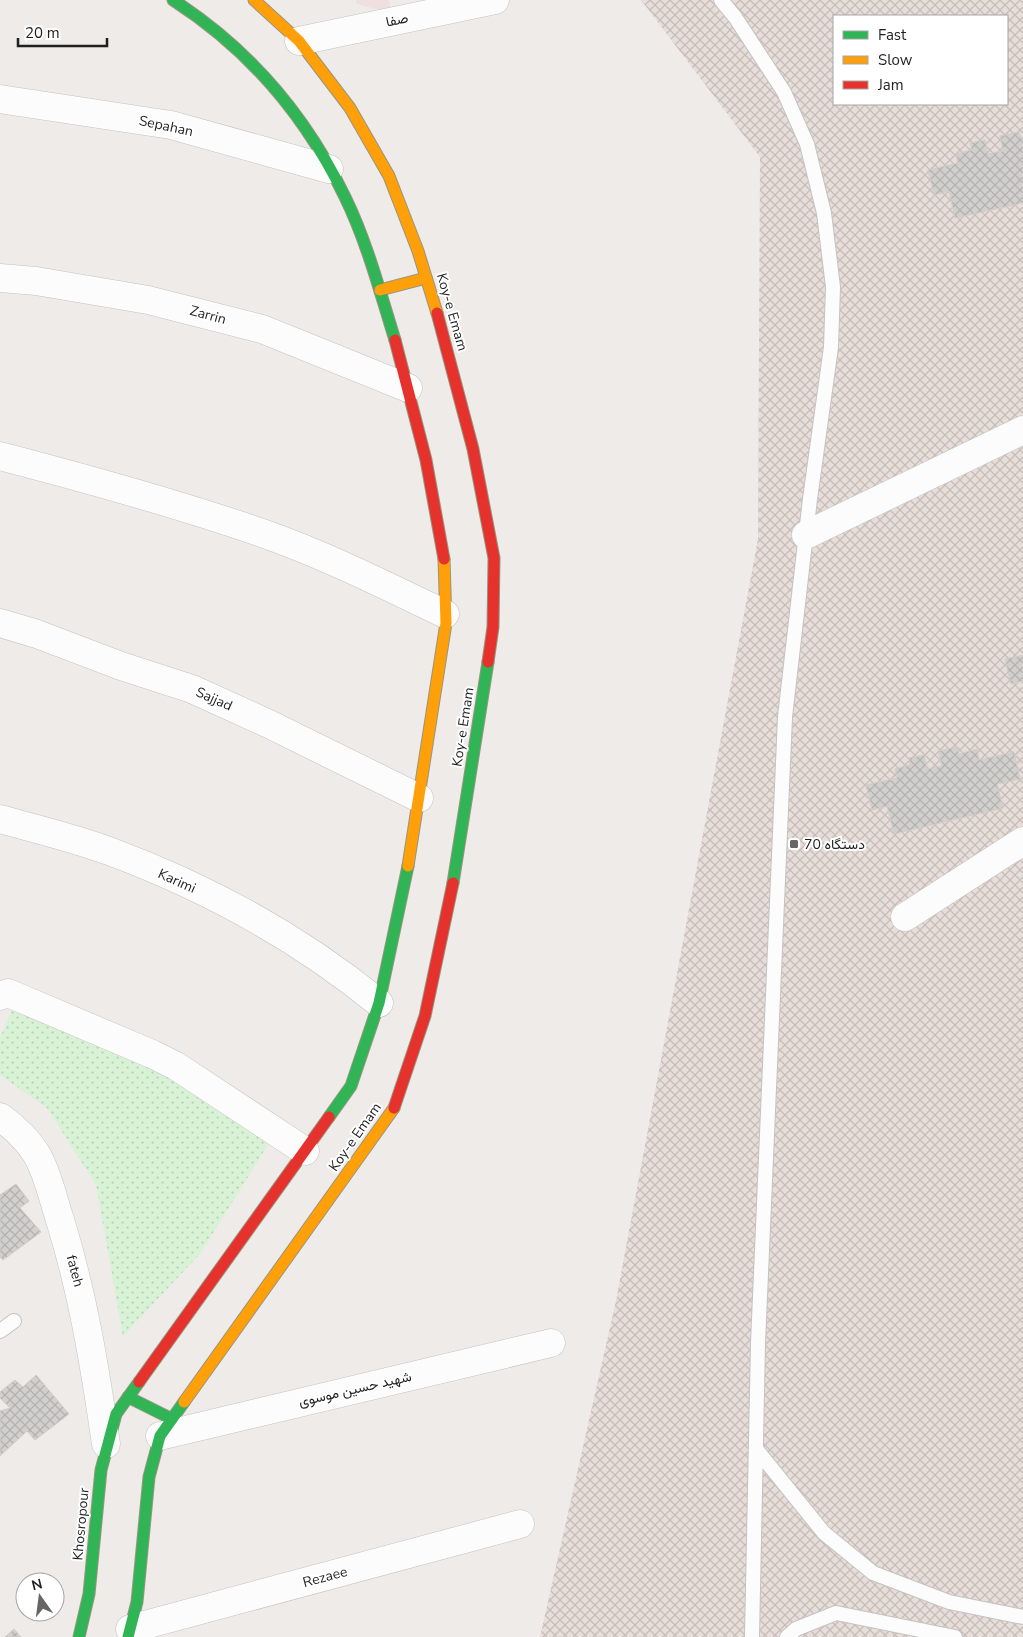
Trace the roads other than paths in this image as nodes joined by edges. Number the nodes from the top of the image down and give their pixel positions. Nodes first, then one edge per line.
1 (173, 0) edge
2 (254, 0) edge
3 (495, 0) edge
4 (721, 0) edge
5 (299, 41) junction
6 (0, 99) edge
7 (329, 169) junction
8 (0, 278) edge
9 (426, 278) junction
10 (380, 290) junction
11 (408, 388) junction
12 (1023, 430) edge
13 (0, 456) edge
14 (806, 535) junction
15 (445, 614) junction
16 (0, 623) edge
17 (419, 798) junction
18 (0, 819) edge
19 (1023, 841) edge
20 (905, 917) dead end
21 (0, 996) edge
22 (379, 1003) junction
23 (0, 1117) edge
24 (305, 1151) junction
25 (14, 1321) dead end
26 (0, 1331) edge
27 (551, 1343) dead end
28 (128, 1397) junction
29 (166, 1427) junction
30 (106, 1444) junction
31 (756, 1449) junction
32 (520, 1524) dead end
33 (1023, 1617) edge
34 (129, 1633) edge
35 (79, 1637) edge
36 (752, 1637) edge
37 (788, 1637) edge
38 (955, 1637) edge

1 - 7 street
2 - 5 street, Koy-e Emam
3 - 5 street, صفا
4 - 14 lane
5 - 9 street, Koy-e Emam
6 - 7 street, Sepahan
7 - 10 street
8 - 11 street, Zarrin
9 - 10 street
9 - 29 street, Koy-e Emam
10 - 11 street
11 - 15 street
12 - 14 street
13 - 15 street
14 - 31 lane
15 - 17 street
16 - 17 street, Sajjad
17 - 22 street
18 - 22 street, Karimi
19 - 20 street
21 - 24 street
22 - 24 street
23 - 30 street, fateh
24 - 28 street
25 - 26 lane
27 - 29 street, شهید حسین موسوی
28 - 29 street
28 - 30 street, Khosropour
29 - 34 street
30 - 35 street, Khosropour
31 - 33 lane
31 - 36 lane
32 - 34 street, Rezaee
37 - 38 lane

